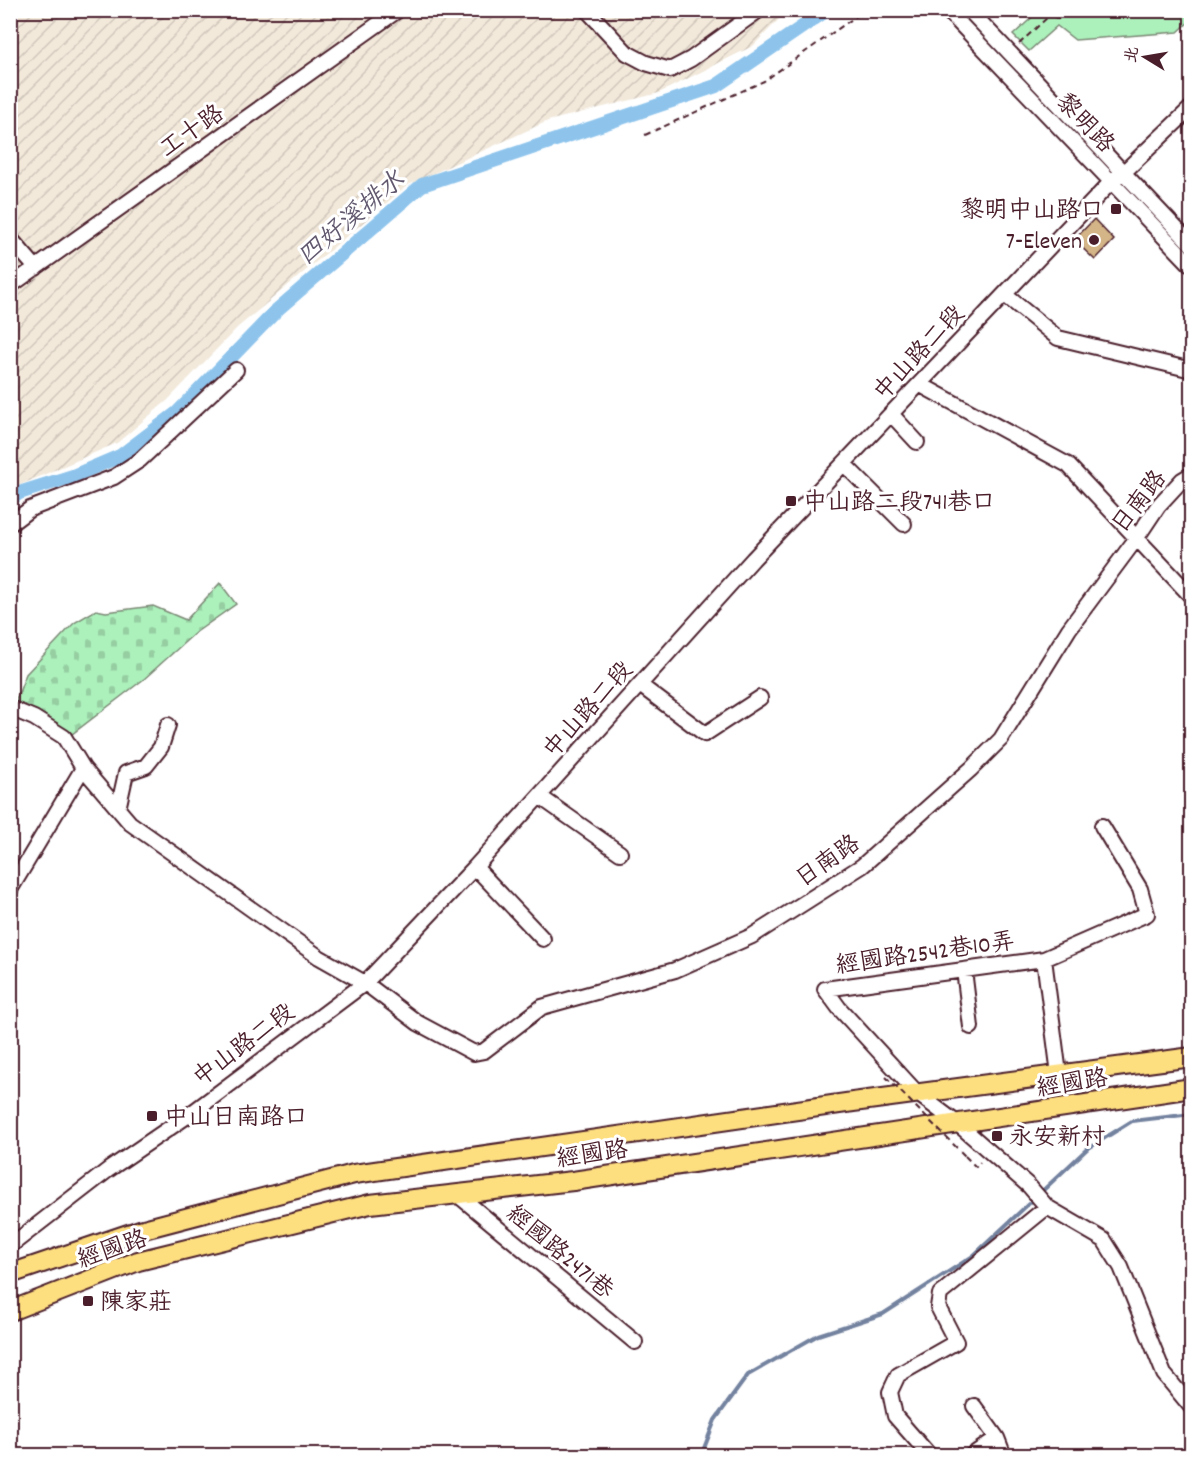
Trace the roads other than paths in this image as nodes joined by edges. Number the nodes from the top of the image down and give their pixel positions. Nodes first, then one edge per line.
1 (398, 10) edge
2 (587, 10) edge
3 (759, 10) edge
4 (947, 10) edge
5 (969, 10) edge
6 (1191, 107) edge
7 (1124, 172) junction
8 (1112, 181) junction
9 (1189, 237) edge
10 (10, 238) edge
11 (1191, 266) edge
12 (36, 268) junction
13 (10, 286) edge
14 (1005, 295) junction
15 (236, 370) dead end
16 (1191, 370) edge
17 (921, 385) junction
18 (892, 415) junction
19 (917, 442) dead end
20 (844, 464) junction
21 (1191, 474) edge
22 (10, 524) edge
23 (904, 524) dead end
24 (1136, 539) junction
25 (1191, 597) edge
26 (640, 685) junction
27 (760, 698) dead end
28 (10, 708) edge
29 (168, 725) dead end
30 (83, 768) junction
31 (539, 796) junction
32 (118, 809) junction
33 (1102, 826) dead end
34 (621, 853) dead end
35 (475, 867) junction
36 (10, 890) edge
37 (543, 939) dead end
38 (1038, 960) junction
39 (964, 970) junction
40 (365, 983) junction
41 (971, 1027) dead end
42 (1191, 1057) edge
43 (1059, 1074) junction
44 (1191, 1088) edge
45 (918, 1094) junction
46 (958, 1124) junction
47 (458, 1195) junction
48 (1044, 1204) junction
49 (10, 1246) edge
50 (10, 1274) edge
51 (11, 1311) edge
52 (635, 1342) dead end
53 (974, 1406) dead end
54 (1191, 1408) edge
55 (997, 1438) junction
56 (930, 1455) edge
57 (971, 1455) edge
58 (1005, 1455) edge

1 - 12 street, 工十路
2 - 3 street
4 - 8 street, 黎明路
5 - 7 street, 黎明路
6 - 7 street, 中山路二段
7 - 8 street, 中山路二段
7 - 9 street, 黎明路
8 - 11 street, 黎明路
8 - 14 street, 中山路二段
10 - 12 street
12 - 13 street, 工十路
14 - 16 street
14 - 17 street, 中山路二段
15 - 22 street
17 - 18 street, 中山路二段
17 - 24 street
18 - 19 street
18 - 20 street, 中山路二段
20 - 23 street
20 - 26 street, 中山路二段
21 - 24 street, 日南路
24 - 25 street
24 - 40 street, 日南路
26 - 27 street
26 - 31 street, 中山路二段
28 - 30 street
29 - 32 street
30 - 32 street
30 - 36 street
31 - 34 street
31 - 35 street, 中山路二段
32 - 40 street
33 - 38 street, 經國路2542巷10弄
35 - 37 street
35 - 40 street, 中山路二段
38 - 39 street, 經國路2542巷10弄
38 - 43 street
39 - 41 street
39 - 45 street, 經國路2542巷10弄
40 - 49 street, 中山路二段
42 - 43 main road, 經國路
43 - 45 main road, 經國路
44 - 46 main road, 經國路
45 - 46 street
45 - 50 main road, 經國路
46 - 47 main road, 經國路
46 - 48 street
47 - 51 main road, 經國路
47 - 52 street, 經國路2471巷
48 - 54 street
48 - 56 street
53 - 55 street
55 - 57 street
55 - 58 street

